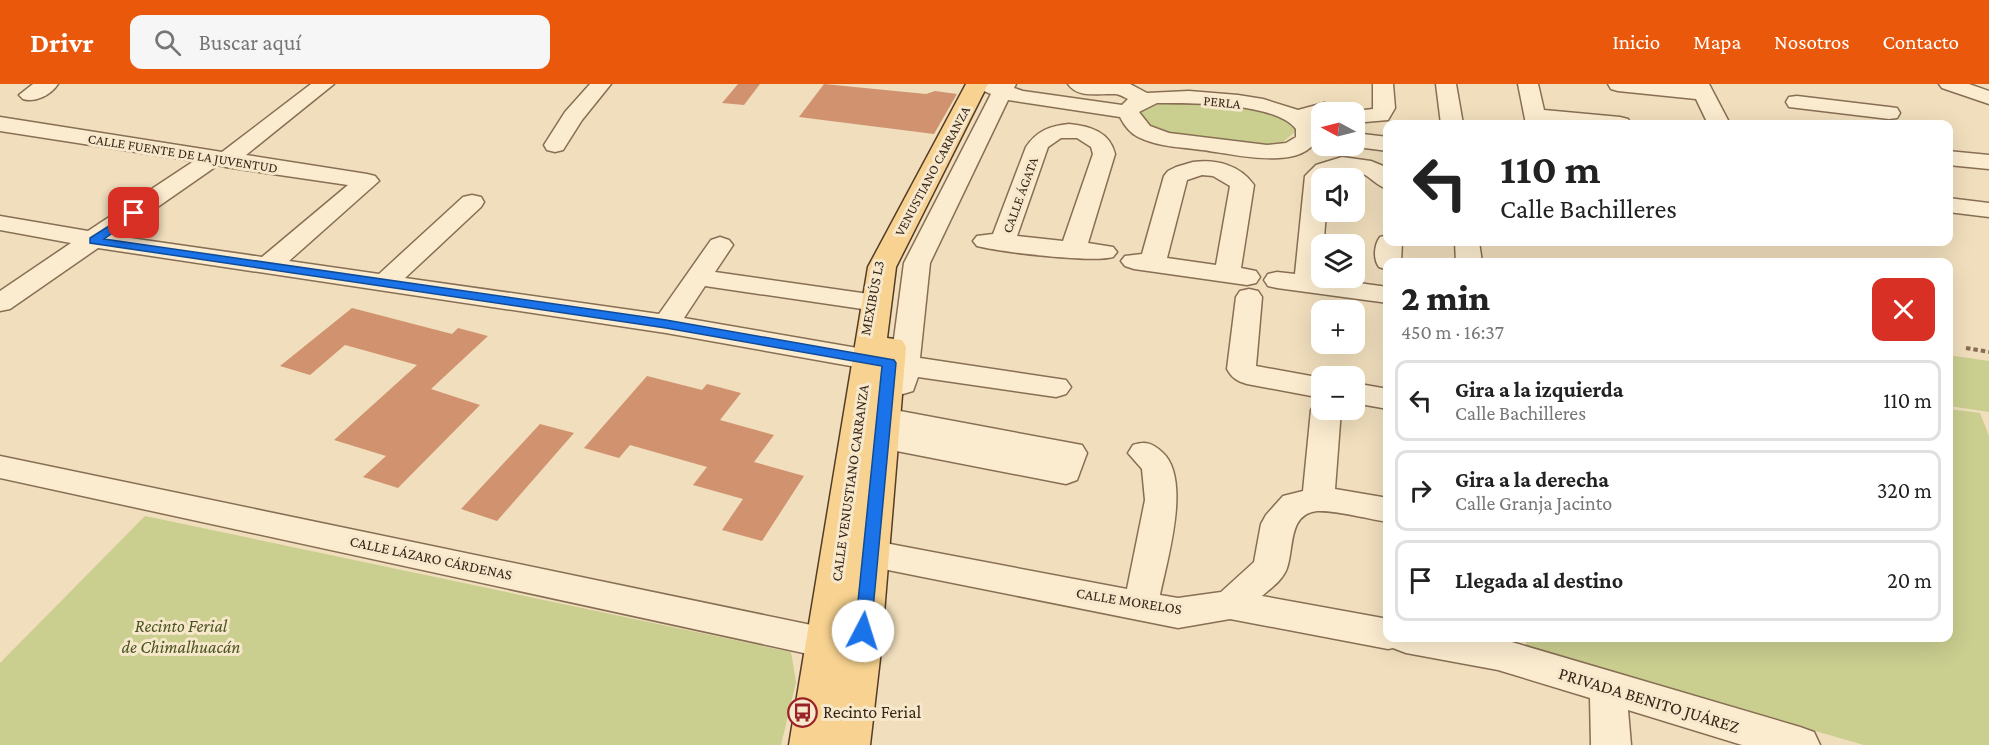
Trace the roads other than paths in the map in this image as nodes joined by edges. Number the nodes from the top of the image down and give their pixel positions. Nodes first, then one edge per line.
1 (48, 84) edge
2 (324, 84) edge
3 (601, 84) edge
4 (1078, 84) edge
5 (1383, 84) edge
6 (1446, 84) edge
7 (1528, 84) edge
8 (1949, 84) edge
9 (1617, 85) edge
10 (1121, 86) edge
11 (1701, 89) edge
12 (992, 91) edge
13 (1223, 93) edge
14 (30, 94) dead end
15 (1989, 99) edge
16 (1146, 100) junction
17 (1888, 112) edge
18 (1365, 116) edge
19 (1989, 119) edge
20 (1133, 120) junction
21 (1451, 120) edge
22 (1536, 120) edge
23 (1628, 120) edge
24 (1717, 120) edge
25 (1808, 120) edge
26 (0, 124) edge
27 (1305, 134) edge
28 (1100, 141) junction
29 (1365, 141) edge
30 (1383, 143) edge
31 (555, 145) dead end
32 (1214, 145) junction
33 (1953, 158) edge
34 (219, 160) junction
35 (1989, 162) edge
36 (1322, 168) edge
37 (1325, 168) edge
38 (1209, 169) junction
39 (1383, 175) edge
40 (472, 202) dead end
41 (1953, 206) edge
42 (1989, 210) edge
43 (1313, 222) edge
44 (0, 223) edge
45 (94, 240) junction
46 (720, 245) dead end
47 (1073, 250) junction
48 (896, 251) junction
49 (1104, 252) dead end
50 (267, 266) junction
51 (698, 277) junction
52 (1277, 280) dead end
53 (384, 283) junction
54 (1242, 283) junction
55 (1307, 284) junction
56 (1383, 294) edge
57 (873, 302) junction
58 (0, 303) edge
59 (666, 324) junction
60 (881, 361) junction
61 (1311, 386) edge
62 (1056, 387) dead end
63 (1365, 395) edge
64 (1383, 398) edge
65 (1325, 420) edge
66 (891, 429) junction
67 (936, 438) dead end
68 (1144, 453) dead end
69 (8, 477) edge
70 (1318, 499) junction
71 (1383, 509) edge
72 (866, 552) junction
73 (1141, 605) junction
74 (1230, 606) junction
75 (1383, 633) edge
76 (1429, 642) edge
77 (836, 645) junction
78 (1608, 687) junction
79 (800, 745) edge
80 (811, 745) edge
81 (848, 745) edge
82 (862, 745) edge
83 (1611, 745) edge
84 (1798, 745) edge

1 - 14 street
2 - 34 street
3 - 31 street
4 - 10 street
5 - 18 street
6 - 21 street
7 - 22 street
8 - 15 street
9 - 11 street
9 - 23 street
10 - 16 street
11 - 24 street
12 - 20 street
12 - 48 main road, VENUSTIANO CARRANZA
12 - 57 street, MEXIBÚS L3
12 - 60 street
13 - 16 street, PERLA
13 - 27 street, PERLA
15 - 19 street
16 - 20 street, PERLA
17 - 25 street
20 - 28 street
20 - 32 street
26 - 34 street, CALLE FUENTE DE LA JUVENTUD
27 - 32 street
27 - 36 street, PERLA
28 - 47 street
28 - 47 street, CALLE ÁGATA
29 - 30 street
32 - 38 street
33 - 35 street
34 - 45 street
34 - 50 street, CALLE FUENTE DE LA JUVENTUD
37 - 39 street
38 - 54 street
38 - 54 street
40 - 53 street
41 - 42 street
43 - 55 street
44 - 45 street
45 - 50 street
45 - 58 street
46 - 51 street
47 - 49 street
48 - 57 main road, CALLE VENUSTIANO CARRANZA
48 - 60 main road, CALLE VENUSTIANO CARRANZA
50 - 53 street
51 - 57 street
51 - 59 street
52 - 55 street
53 - 59 street
54 - 61 street
55 - 56 street
57 - 60 main road, CALLE VENUSTIANO CARRANZA
59 - 60 street
60 - 62 street
60 - 66 main road, CALLE VENUSTIANO CARRANZA
60 - 72 main road, CALLE VENUSTIANO CARRANZA
60 - 77 street
63 - 64 street
65 - 70 street
66 - 67 street
66 - 72 main road, CALLE VENUSTIANO CARRANZA
68 - 73 street
69 - 77 street, CALLE LÁZARO CÁRDENAS
70 - 71 street
70 - 74 street
72 - 73 street, CALLE MORELOS
72 - 77 main road, CALLE VENUSTIANO CARRANZA
72 - 82 street
73 - 74 street, CALLE MORELOS
74 - 75 street, CALLE MORELOS
76 - 78 street, PRIVADA BENITO JUÁREZ
77 - 79 street
77 - 80 main road, CALLE VENUSTIANO CARRANZA
77 - 81 main road, CALLE VENUSTIANO CARRANZA
78 - 83 street
78 - 84 street, PRIVADA BENITO JUÁREZ

